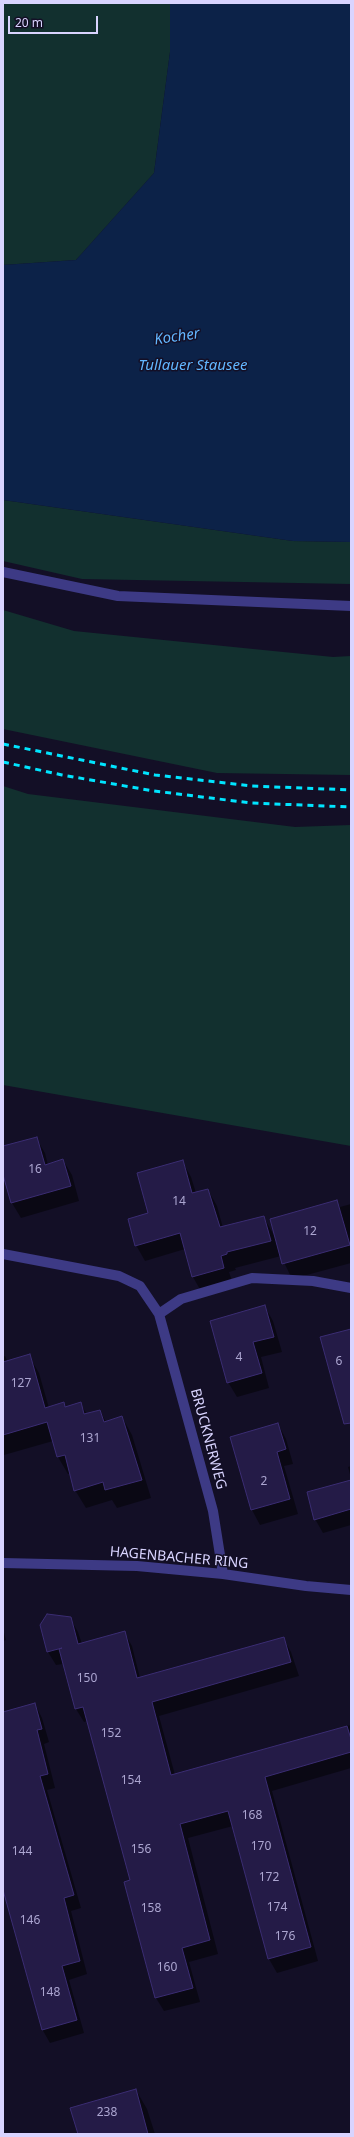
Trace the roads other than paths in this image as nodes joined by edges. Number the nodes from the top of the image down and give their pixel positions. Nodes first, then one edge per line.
1 (3, 572) edge
2 (351, 606) edge
3 (3, 1254) edge
4 (351, 1288) edge
5 (159, 1314) junction
6 (3, 1563) edge
7 (223, 1574) junction
8 (351, 1590) edge

1 - 2 street
3 - 5 street, BRUCKNERWEG
4 - 5 street
5 - 7 street, BRUCKNERWEG
6 - 7 street, HAGENBACHER RING
7 - 8 street, HAGENBACHER RING

